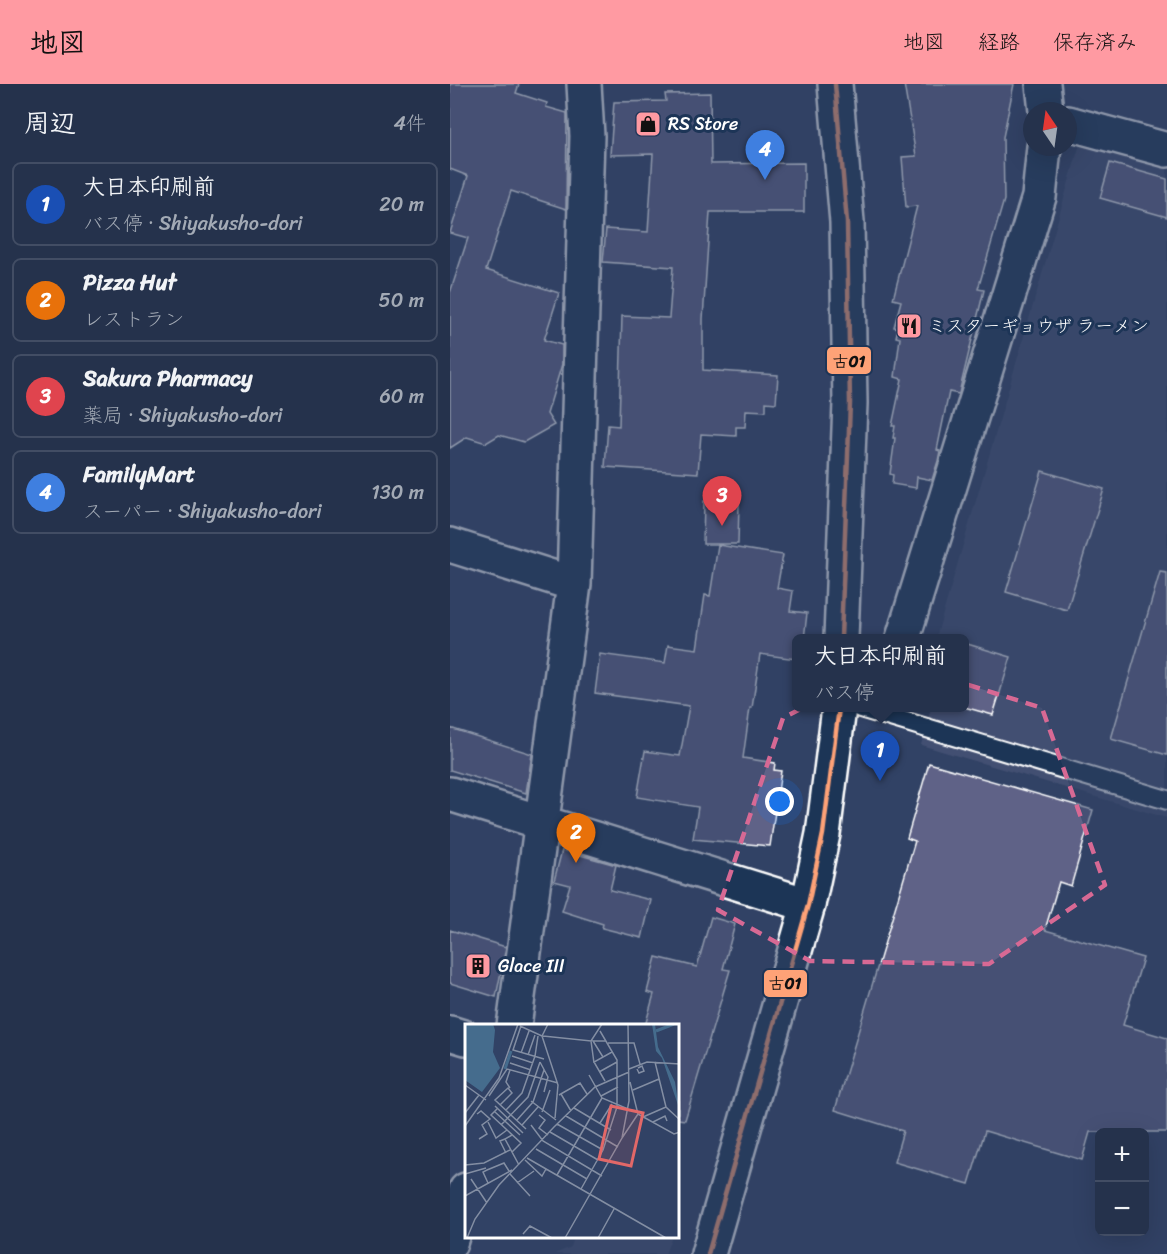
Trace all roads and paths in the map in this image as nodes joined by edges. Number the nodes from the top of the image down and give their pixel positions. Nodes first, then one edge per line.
1 (584, 84) edge
2 (835, 84) edge
3 (1043, 84) edge
4 (1045, 102) edge
5 (1077, 125) edge
6 (1167, 150) edge
7 (1043, 156) edge
8 (450, 545) edge
9 (574, 584) junction
10 (841, 634) edge
11 (905, 634) edge
12 (838, 712) edge
13 (873, 712) edge
14 (450, 794) edge
15 (1167, 800) edge
16 (543, 823) junction
17 (808, 905) junction
18 (514, 1024) edge
19 (450, 1033) edge
20 (465, 1038) edge
21 (465, 1193) edge
22 (450, 1243) edge
23 (708, 1254) edge

1 - 9 street
2 - 10 street
3 - 4 street
5 - 6 street
7 - 11 street
8 - 9 street
9 - 16 street
12 - 17 street
13 - 15 lane
14 - 16 street
16 - 17 street
16 - 18 street
17 - 23 street
19 - 20 street
21 - 22 street

